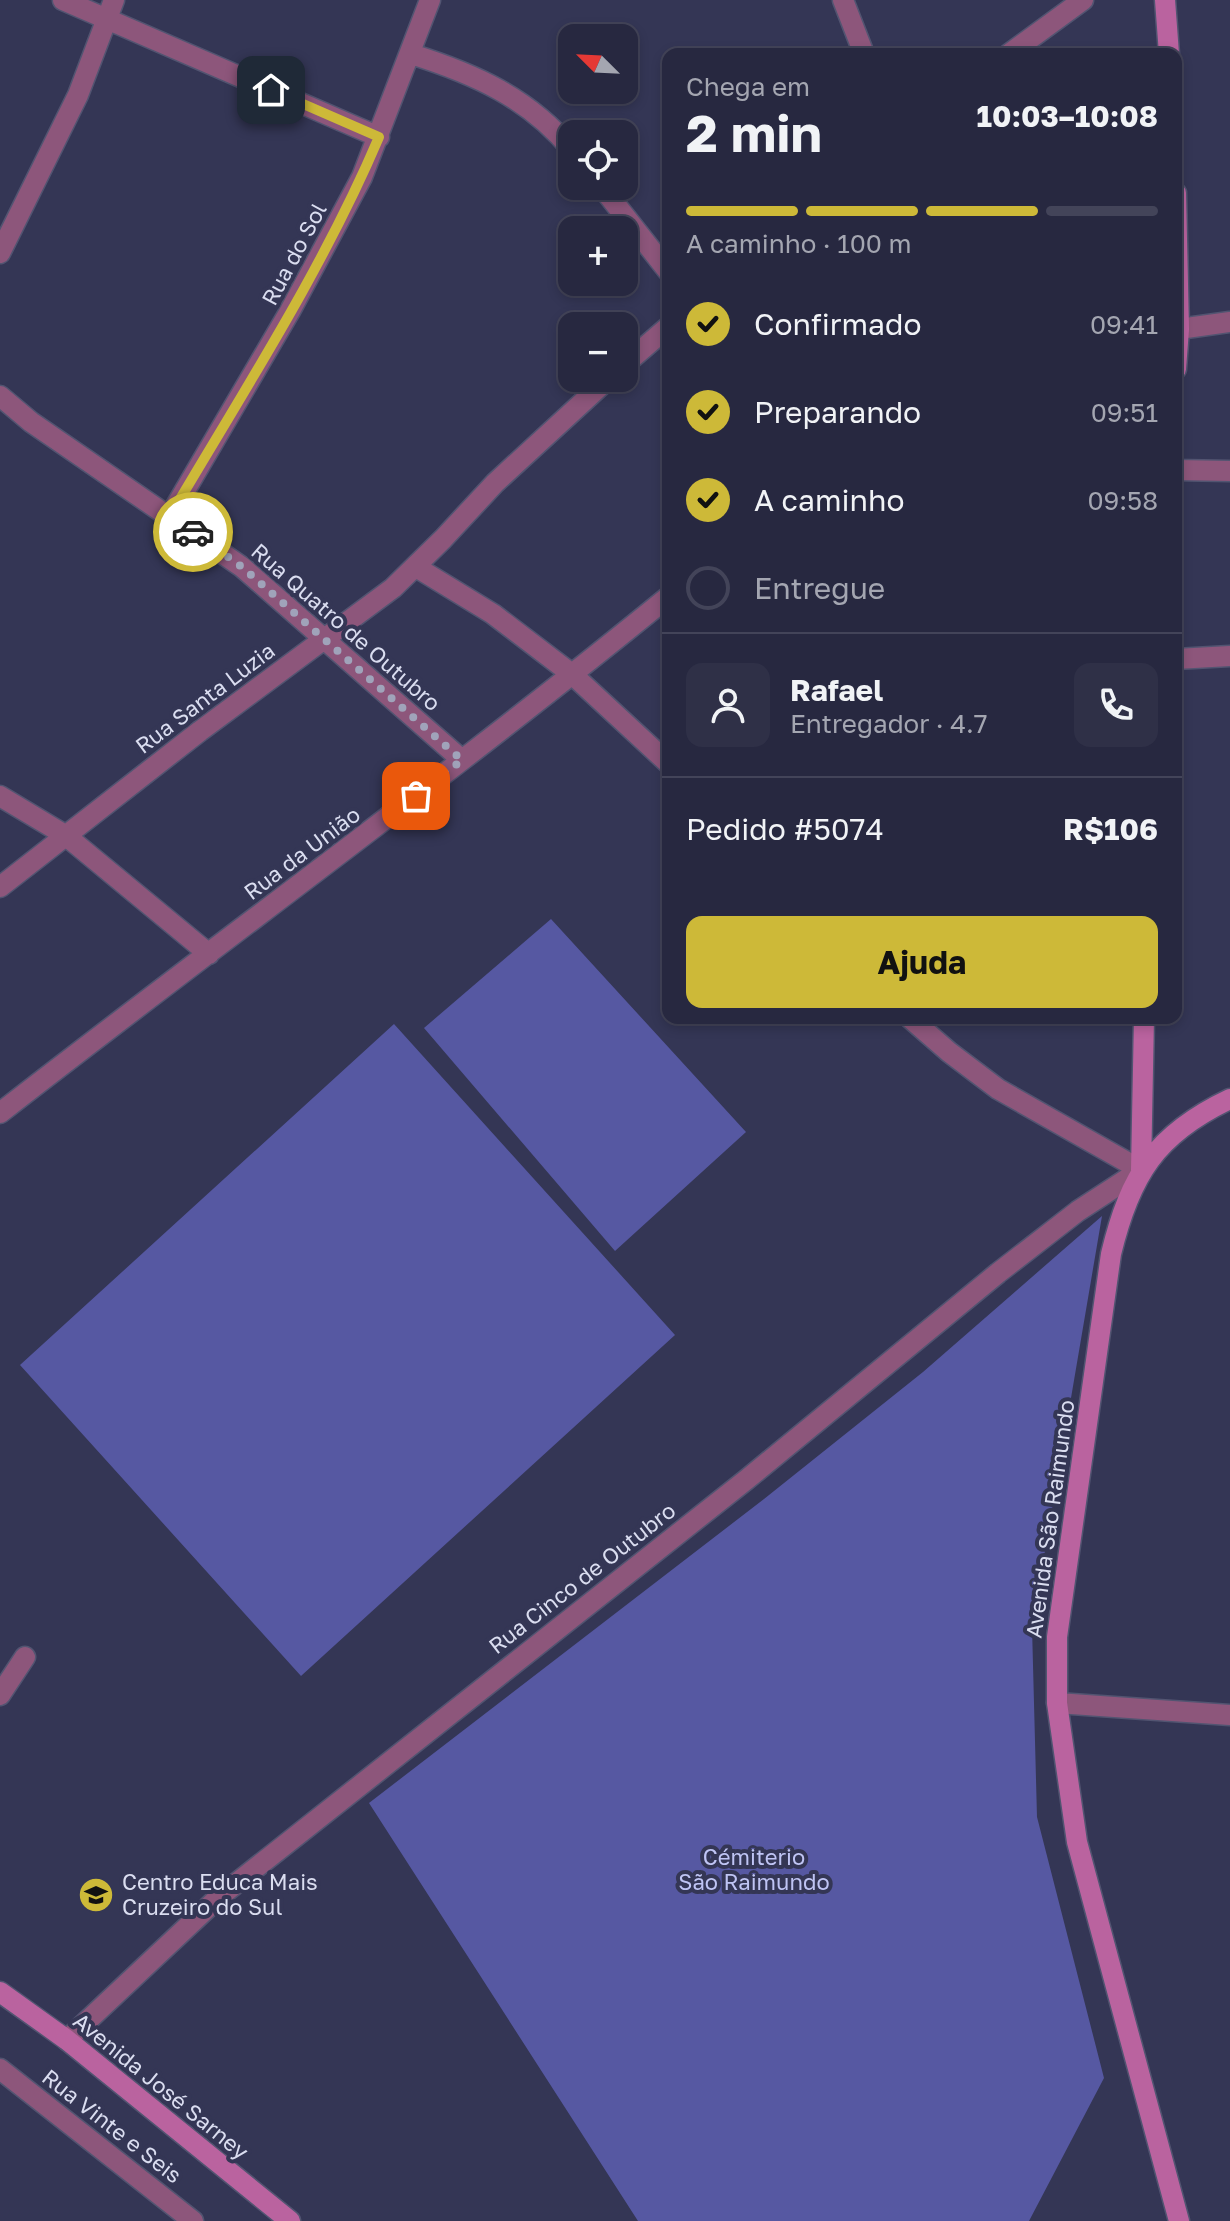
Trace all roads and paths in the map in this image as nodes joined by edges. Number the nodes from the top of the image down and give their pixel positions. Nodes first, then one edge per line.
1 (63, 0) edge
2 (430, 0) edge
3 (843, 0) edge
4 (1083, 0) edge
5 (1165, 0) edge
6 (111, 10) edge
7 (862, 48) edge
8 (1017, 48) edge
9 (1169, 48) edge
10 (411, 54) junction
11 (558, 135) edge
12 (379, 137) junction
13 (612, 200) edge
14 (0, 253) edge
15 (662, 263) edge
16 (1230, 322) edge
17 (1182, 329) edge
18 (662, 332) edge
19 (638, 353) edge
20 (594, 392) edge
21 (0, 396) edge
22 (1182, 470) edge
23 (1230, 471) edge
24 (170, 516) junction
25 (416, 567) junction
26 (662, 602) edge
27 (324, 639) junction
28 (1230, 656) edge
29 (1182, 659) edge
30 (573, 675) junction
31 (662, 757) edge
32 (462, 760) junction
33 (0, 796) edge
34 (65, 835) junction
35 (0, 887) edge
36 (209, 954) junction
37 (917, 1024) edge
38 (1144, 1024) edge
39 (1230, 1099) edge
40 (0, 1113) edge
41 (1141, 1170) junction
42 (25, 1657) dead end
43 (0, 1695) edge
44 (1057, 1703) junction
45 (1230, 1715) edge
46 (0, 1992) edge
47 (67, 2040) junction
48 (0, 2069) edge
49 (193, 2221) edge
50 (290, 2221) edge
51 (1179, 2221) edge

1 - 6 street
2 - 10 street, Rua do Sol
3 - 7 street
4 - 8 street
5 - 9 street
6 - 12 street
6 - 14 street
10 - 11 street
10 - 12 street, Rua do Sol
12 - 24 street, Rua do Sol
13 - 15 street
16 - 17 street
18 - 19 street
20 - 25 street, Rua Santa Luzia
21 - 24 street, Rua Quatro de Outubro
22 - 23 street
24 - 27 street, Rua Quatro de Outubro
25 - 27 street, Rua Santa Luzia
25 - 30 street
26 - 30 street, Rua da União
27 - 32 street, Rua Quatro de Outubro
27 - 34 street, Rua Santa Luzia
28 - 29 street
30 - 31 street
30 - 32 street, Rua da União
32 - 36 street, Rua da União
33 - 34 street
34 - 35 street, Rua Santa Luzia
34 - 36 street
36 - 40 street, Rua da União
37 - 41 street
38 - 41 street
39 - 41 street, Avenida São Raimundo
41 - 44 street, Avenida São Raimundo
41 - 47 street, Rua Cinco de Outubro
42 - 43 street
44 - 45 street
44 - 51 street, Avenida São Raimundo
46 - 47 street, Avenida José Sarney
47 - 50 street, Avenida José Sarney
48 - 49 street, Rua Vinte e Seis

